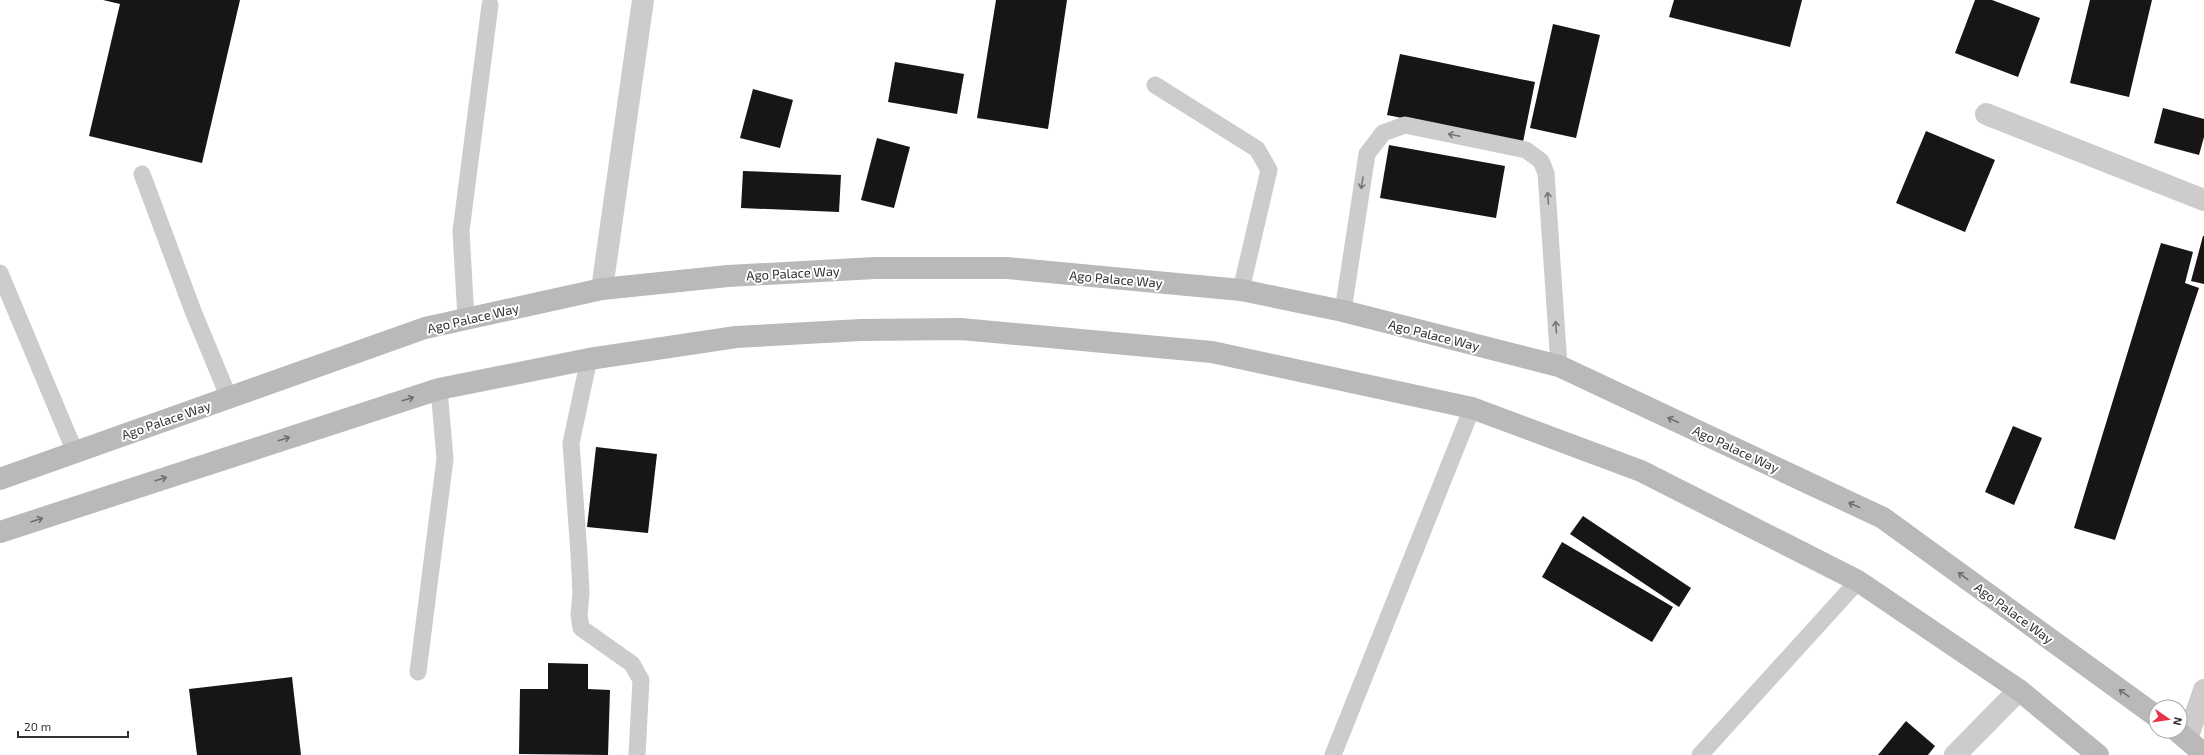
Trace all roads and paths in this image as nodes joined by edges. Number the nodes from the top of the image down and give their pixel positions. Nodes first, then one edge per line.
1 (643, 0) edge
2 (490, 5) dead end
3 (1155, 85) dead end
4 (1986, 114) dead end
5 (142, 174) dead end
6 (2204, 200) edge
7 (0, 273) edge
8 (602, 289) junction
9 (1241, 290) junction
10 (1343, 311) junction
11 (466, 319) junction
12 (590, 359) junction
13 (1559, 366) junction
14 (439, 389) junction
15 (229, 398) junction
16 (1472, 408) junction
17 (75, 452) junction
18 (0, 479) edge
19 (0, 532) edge
20 (1858, 581) junction
21 (418, 672) dead end
22 (2019, 690) junction
23 (2204, 690) edge
24 (2148, 710) edge
25 (2188, 723) edge
26 (2187, 739) edge
27 (2204, 754) edge
28 (637, 755) edge
29 (1333, 755) edge
30 (1700, 755) edge
31 (1955, 755) edge
32 (2098, 755) edge

1 - 8 street
2 - 11 lane
3 - 9 lane
4 - 6 street
5 - 15 lane
7 - 17 lane
8 - 9 main road, Ago Palace Way
8 - 11 main road, Ago Palace Way
9 - 10 main road, Ago Palace Way
10 - 13 main road, Ago Palace Way
13 -> 10 lane
11 - 15 main road, Ago Palace Way
12 - 14 main road
12 - 16 main road
12 - 28 lane
24 -> 13 main road, Ago Palace Way
19 -> 14 main road
14 - 21 lane
15 - 17 main road, Ago Palace Way
16 - 20 main road
16 - 29 lane
17 - 18 main road, Ago Palace Way
20 - 22 main road
20 - 30 lane
22 - 31 street
22 - 32 main road
23 - 25 street
26 - 27 main road

